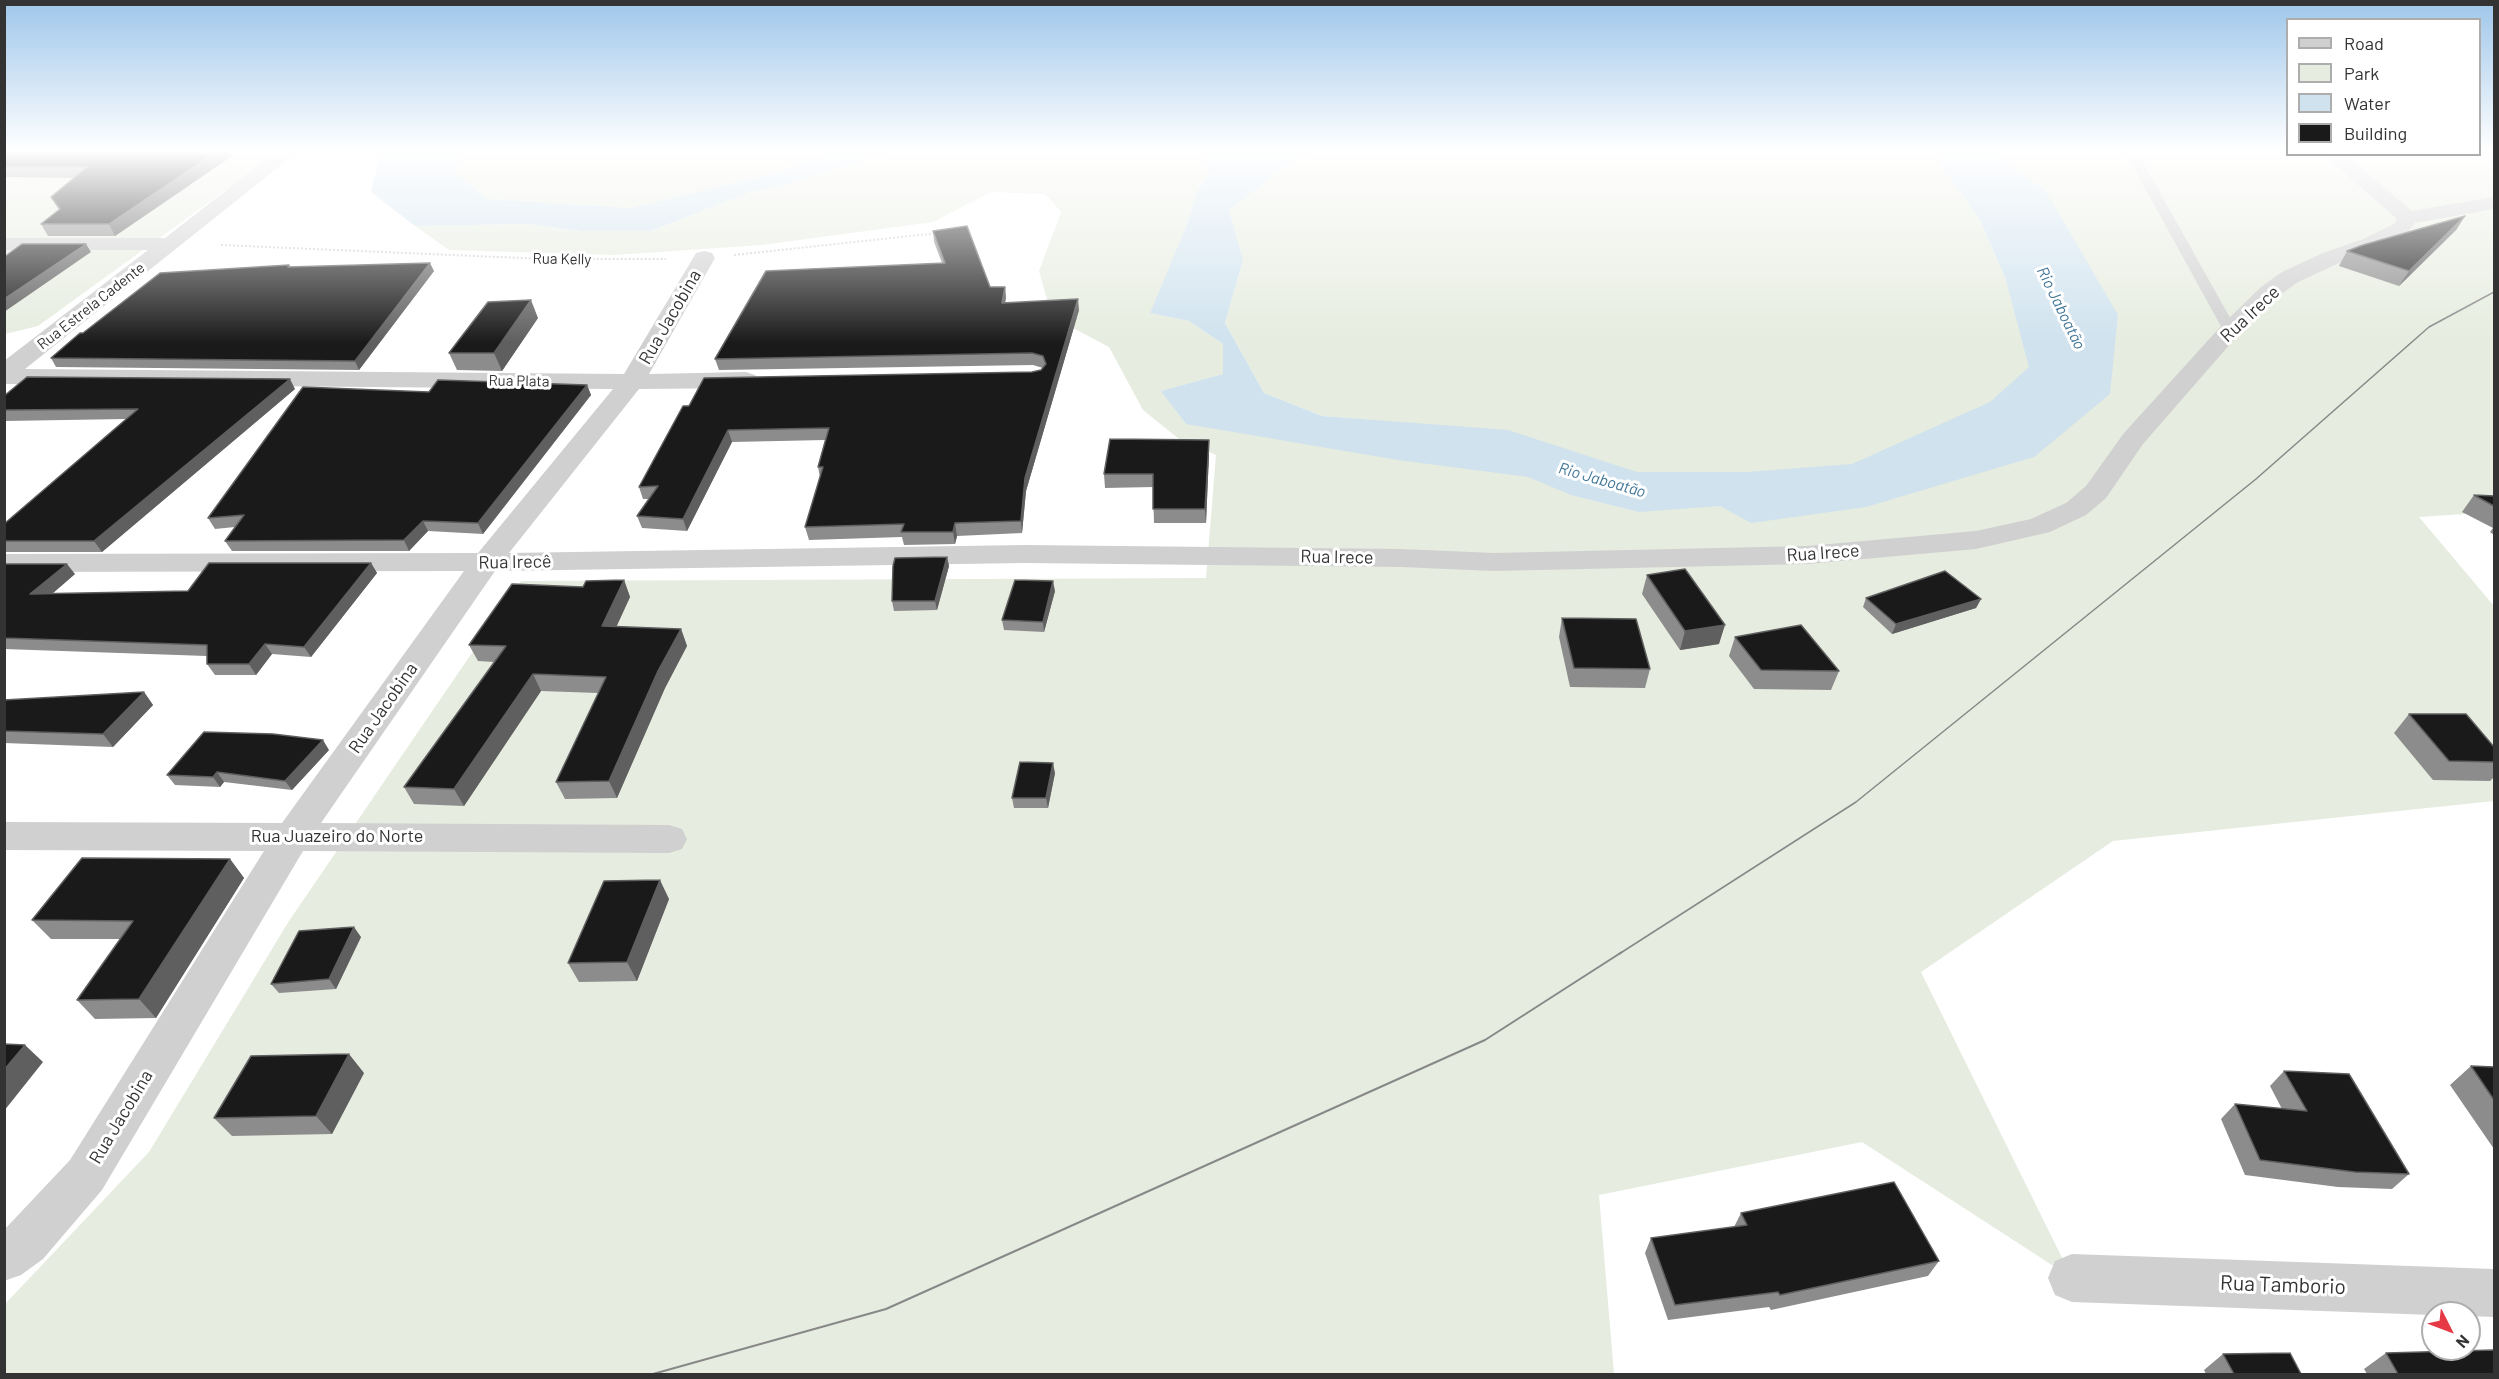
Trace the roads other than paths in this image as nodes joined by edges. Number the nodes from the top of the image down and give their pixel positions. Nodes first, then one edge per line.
1 (208, 214) edge
2 (2168, 214) edge
3 (2404, 214) edge
4 (2429, 214) edge
5 (2408, 218) junction
6 (4, 244) edge
7 (170, 244) junction
8 (704, 258) road end
9 (2230, 330) junction
10 (4, 374) edge
11 (773, 380) edge
12 (632, 382) junction
13 (1025, 554) joint
14 (486, 562) junction
15 (4, 563) edge
16 (4, 836) edge
17 (293, 836) junction
18 (669, 839) dead end
19 (4, 1258) edge
20 (2072, 1278) dead end
21 (2494, 1293) edge

1 - 7 street, Rua Estrela Cadente
2 - 9 lane
3 - 5 street
4 - 5 street, Rua Irece
5 - 9 street, Rua Irece
6 - 7 street
7 - 10 street, Rua Estrela Cadente
8 - 12 street, Rua Jacobina
9 - 13 street, Rua Irece
10 - 12 street, Rua Plata
11 - 12 street, Rua Plata
12 - 14 street, Rua Jacobina
13 - 14 street, Rua Irecê
14 - 15 street, Rua Irecê
14 - 17 street, Rua Jacobina
16 - 17 street, Rua Juazeiro do Norte
17 - 18 street, Rua Juazeiro do Norte
17 - 19 street, Rua Jacobina
20 - 21 street, Rua Tamborio

